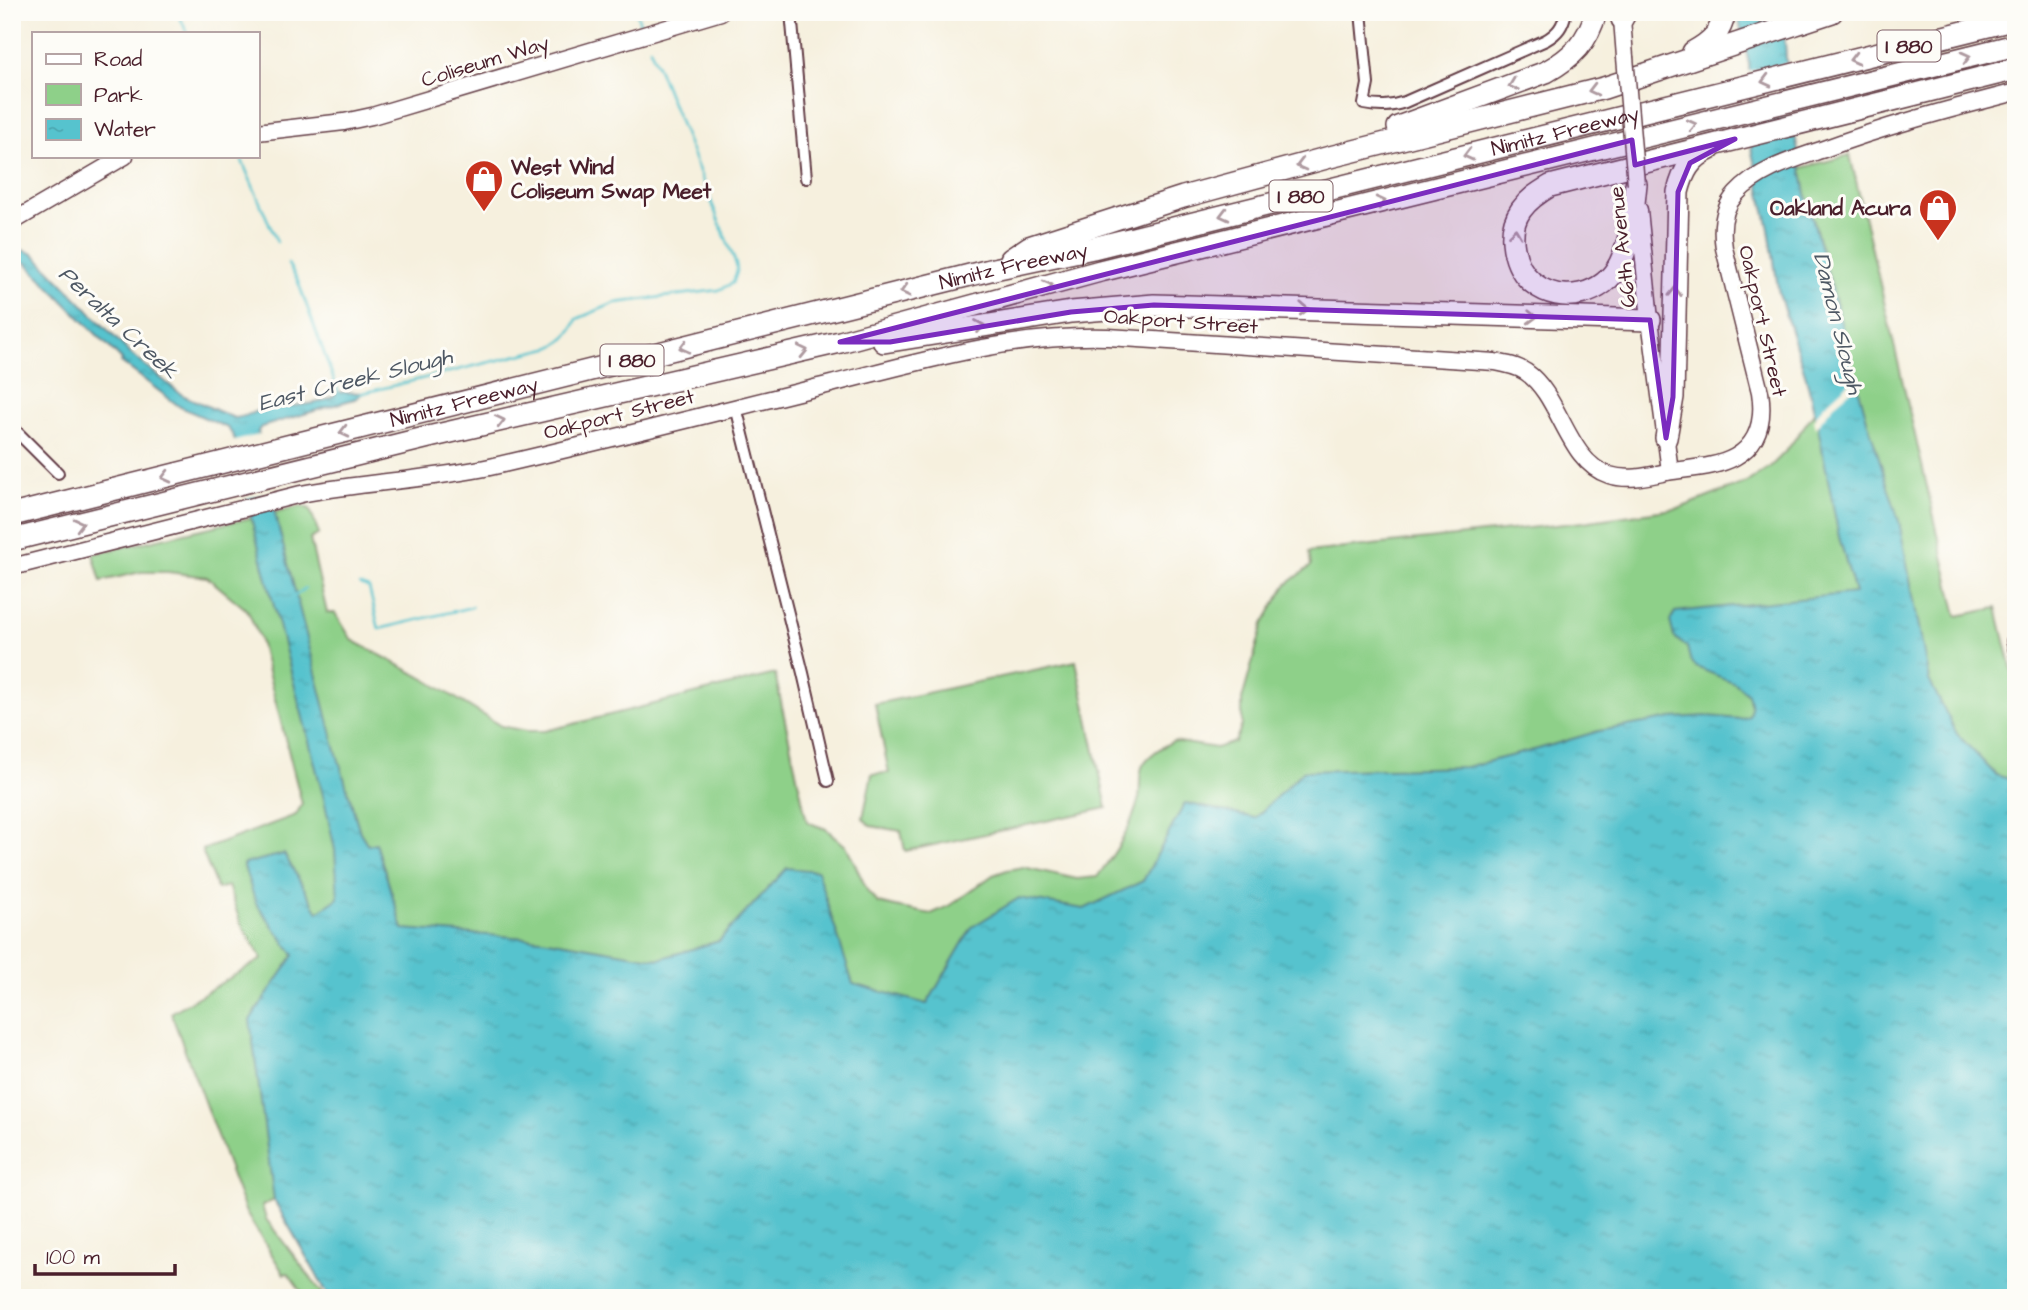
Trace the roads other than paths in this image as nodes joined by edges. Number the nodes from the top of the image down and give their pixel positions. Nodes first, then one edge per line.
1 (721, 12) edge
2 (791, 12) edge
3 (1361, 12) edge
4 (1566, 12) edge
5 (1596, 12) edge
6 (1725, 12) edge
7 (1832, 12) edge
8 (1622, 14) edge
9 (2016, 19) edge
10 (2016, 45) edge
11 (2016, 69) edge
12 (1658, 71) junction
13 (2016, 92) edge
14 (259, 132) edge
15 (1735, 139) junction
16 (1331, 157) junction
17 (122, 158) edge
18 (806, 178) dead end
19 (1636, 184) junction
20 (12, 222) edge
21 (995, 269) junction
22 (1650, 320) junction
23 (840, 342) junction
24 (736, 407) junction
25 (12, 427) edge
26 (1666, 438) junction
27 (1670, 471) junction
28 (58, 473) dead end
29 (12, 515) edge
30 (12, 540) edge
31 (12, 567) edge
32 (2016, 628) edge
33 (2016, 656) edge
34 (828, 782) dead end

1 - 14 main road, Coliseum Way
2 - 18 street
3 - 4 street
5 -> 16 highway
6 - 12 highway
7 - 12 highway
8 - 19 main road, 66th Avenue, bridge
9 -> 21 highway, Nimitz Freeway / I 880
23 -> 10 highway, Nimitz Freeway / I 880
11 - 15 highway
12 -> 16 highway
13 - 27 main road, Oakport Street
19 -> 15 highway
26 -> 15 highway
16 -> 21 highway
17 - 20 main road
19 - 22 main road, 66th Avenue
21 -> 29 highway, Nimitz Freeway / I 880
23 -> 22 highway
22 - 26 main road, 66th Avenue
30 -> 23 highway, Nimitz Freeway / I 880
24 - 27 main road, Oakport Street
24 - 31 main road, Oakport Street
24 - 34 street
25 - 28 street
26 - 27 main road, 66th Avenue
32 - 33 street

